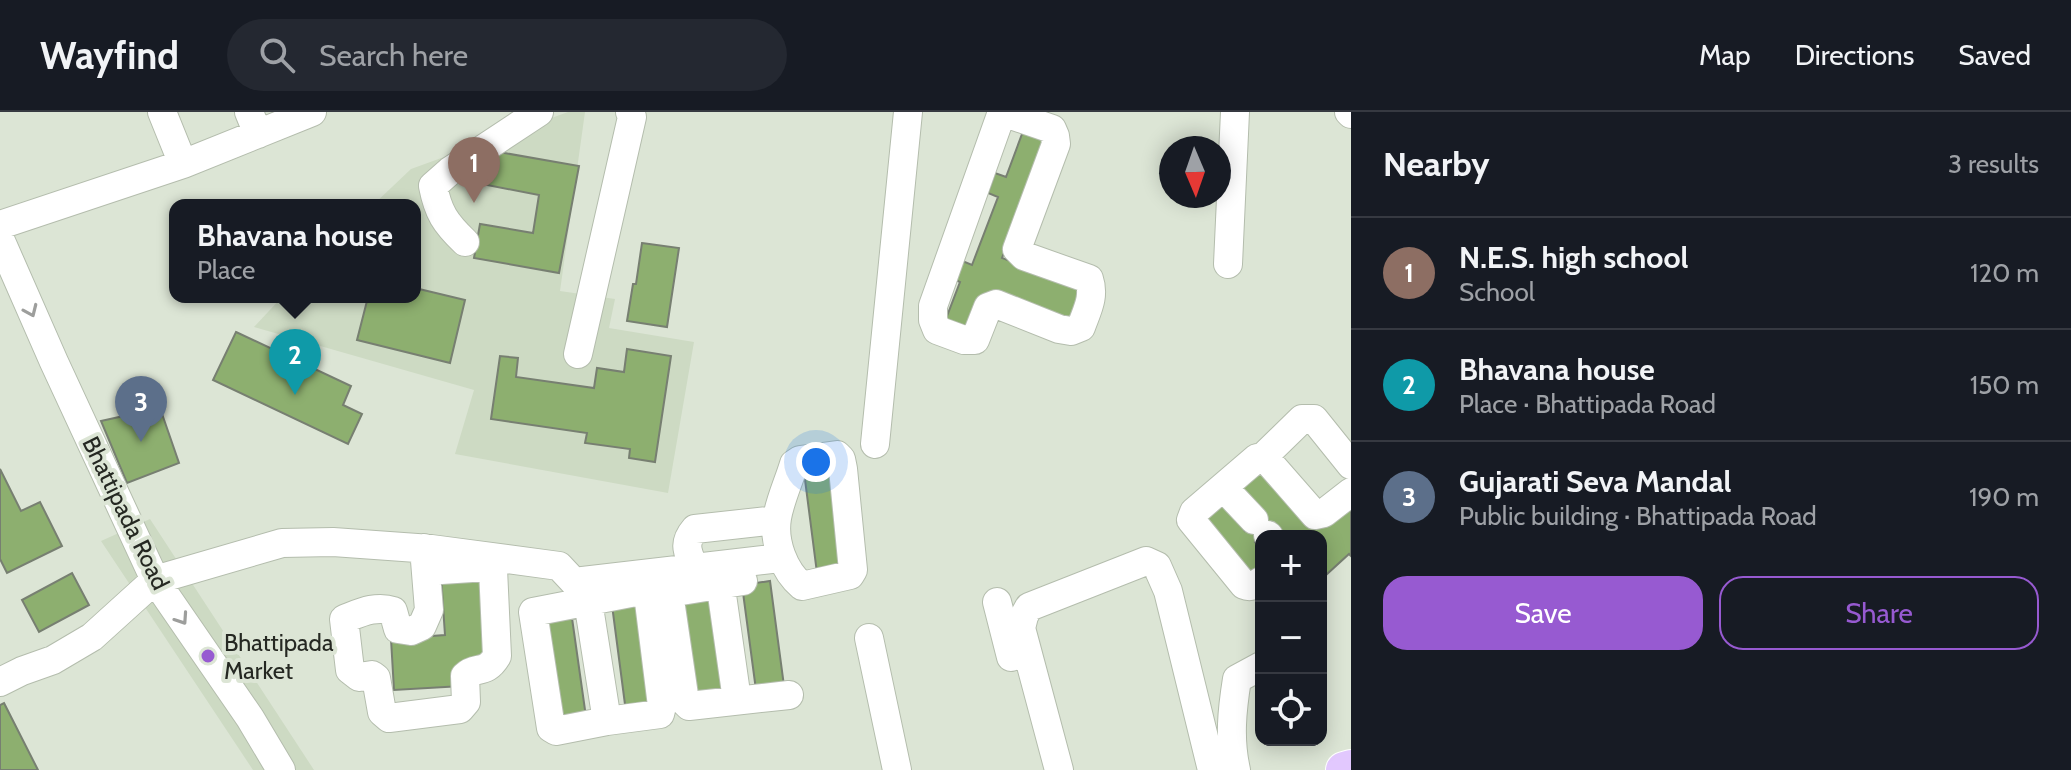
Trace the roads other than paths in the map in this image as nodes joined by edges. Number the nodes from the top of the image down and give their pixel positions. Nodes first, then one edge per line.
1 (162, 112) edge
2 (312, 112) edge
3 (539, 112) edge
4 (630, 112) edge
5 (908, 112) edge
6 (1002, 112) edge
7 (1235, 112) edge
8 (283, 118) edge
9 (253, 123) edge
10 (183, 164) junction
11 (0, 225) edge
12 (0, 239) edge
13 (465, 242) dead end
14 (1228, 264) dead end
15 (578, 354) dead end
16 (875, 444) dead end
17 (1263, 457) junction
18 (1351, 465) edge
19 (1223, 487) junction
20 (1351, 492) edge
21 (776, 520) junction
22 (1263, 530) edge
23 (425, 560) junction
24 (778, 567) junction
25 (711, 573) junction
26 (155, 580) junction
27 (1255, 586) edge
28 (581, 592) junction
29 (997, 602) dead end
30 (869, 638) dead end
31 (1255, 669) edge
32 (11, 677) edge
33 (789, 695) dead end
34 (737, 700) junction
35 (607, 721) junction
36 (1245, 762) edge
37 (1351, 768) edge
38 (281, 770) edge
39 (897, 770) edge
40 (1040, 770) edge
41 (1059, 770) edge
42 (1212, 770) edge
43 (1344, 770) edge

1 - 10 street
2 - 8 street
3 - 13 street
4 - 15 street
5 - 16 street
6 - 6 street
7 - 14 street
8 - 9 street
9 - 10 street
10 - 11 street
12 -> 26 street, Bhattipada Road
17 - 18 street
17 - 19 street
17 - 20 street
19 - 22 street
19 - 27 street
21 - 24 street
21 - 24 street
21 - 25 street
23 - 23 street
23 - 26 street
23 - 28 street
24 - 25 street
25 - 28 street
25 - 34 street
25 - 34 street
26 - 32 street
26 -> 38 street, Bhattipada Road
28 - 35 street
28 - 35 street
28 - 35 street
29 - 40 street
30 - 39 street
31 - 36 street
33 - 34 street
37 - 43 main road
41 - 42 street

